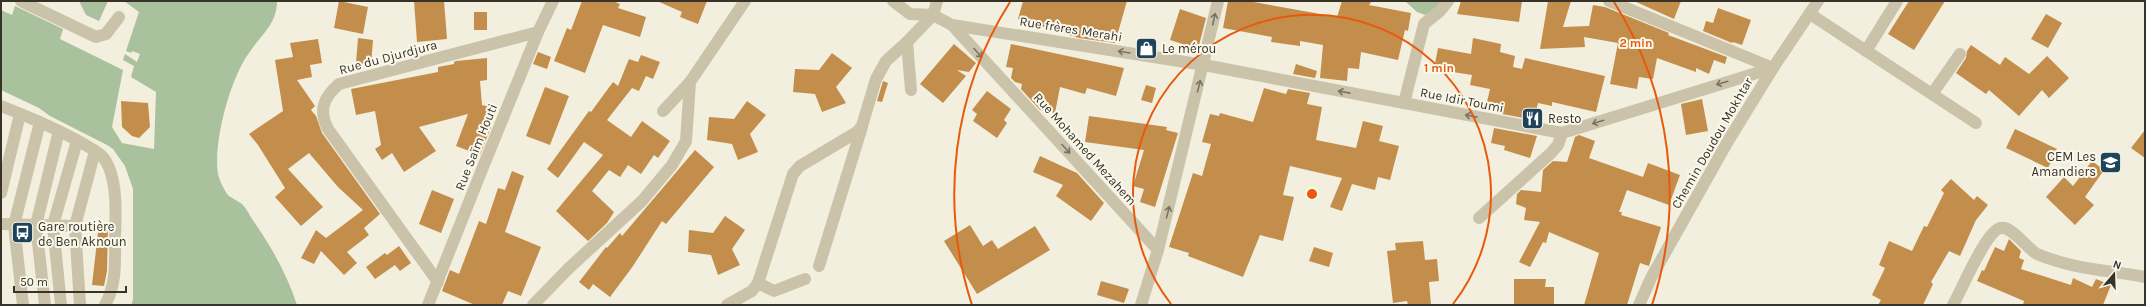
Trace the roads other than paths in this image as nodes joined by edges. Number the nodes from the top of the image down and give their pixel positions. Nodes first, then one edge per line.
1 (21, 1) edge
2 (553, 1) edge
3 (745, 1) edge
4 (893, 1) edge
5 (937, 1) edge
6 (1218, 1) edge
7 (1448, 1) edge
8 (1609, 1) edge
9 (1818, 1) edge
10 (1897, 1) edge
11 (1810, 14) junction
12 (933, 15) junction
13 (119, 18) dead end
14 (952, 24) junction
15 (538, 32) junction
16 (907, 42) junction
17 (1866, 51) junction
18 (1960, 54) dead end
19 (1204, 65) junction
20 (1773, 68) junction
21 (690, 82) junction
22 (911, 90) dead end
23 (1932, 94) junction
24 (1404, 103) junction
25 (1, 106) edge
26 (663, 111) dead end
27 (20, 114) junction
28 (40, 122) junction
29 (1976, 123) dead end
30 (862, 126) junction
31 (60, 131) junction
32 (1562, 133) junction
33 (77, 141) junction
34 (94, 151) junction
35 (1, 193) edge
36 (1479, 218) dead end
37 (1, 224) edge
38 (14, 225) junction
39 (36, 225) junction
40 (53, 225) junction
41 (75, 226) junction
42 (1158, 250) junction
43 (819, 266) dead end
44 (2145, 277) edge
45 (805, 279) dead end
46 (438, 282) junction
47 (758, 283) junction
48 (23, 305) edge
49 (44, 305) edge
50 (61, 305) edge
51 (80, 305) edge
52 (105, 305) edge
53 (428, 305) edge
54 (533, 305) edge
55 (727, 305) edge
56 (1141, 305) edge
57 (1639, 305) edge
58 (1953, 305) edge

1 - 13 street
2 - 15 street, Rue Saïm Houti
3 - 21 street
4 - 12 street, Rue frères Merahi
5 - 12 street
19 -> 6 street
7 - 24 street
8 - 20 street
9 - 11 street, Chemin Doudou Mokhtar
10 - 17 street
11 - 17 street
11 - 20 street, Chemin Doudou Mokhtar
12 - 14 street, Rue frères Merahi
12 - 16 street
19 -> 14 street, Rue frères Merahi
14 -> 42 street, Rue Mohamed Mezahem
15 - 46 street, Rue Saïm Houti
15 - 46 street, Rue du Djurdjura
16 - 22 street
16 - 30 street
17 - 23 street
18 - 23 street
24 -> 19 street, Rue Idir Toumi
42 -> 19 street
20 -> 32 street, Rue Idir Toumi
20 - 57 street, Chemin Doudou Mokhtar
21 - 26 street
21 - 54 street
23 - 29 street
32 -> 24 street, Rue Idir Toumi
25 - 27 street
27 - 28 street
27 - 35 street
28 - 31 street
28 - 38 street
30 - 43 street
30 - 47 street
31 - 33 street
31 - 39 street
32 - 36 street
33 - 34 street
33 - 40 street
34 - 41 street
34 - 52 street
37 - 38 street
38 - 39 street
38 - 48 street
39 - 40 street
39 - 49 street
40 - 41 street
40 - 50 street
41 - 51 street
42 - 56 street
44 - 58 street
45 - 47 street
46 - 53 street, Rue Saïm Houti
47 - 55 street

